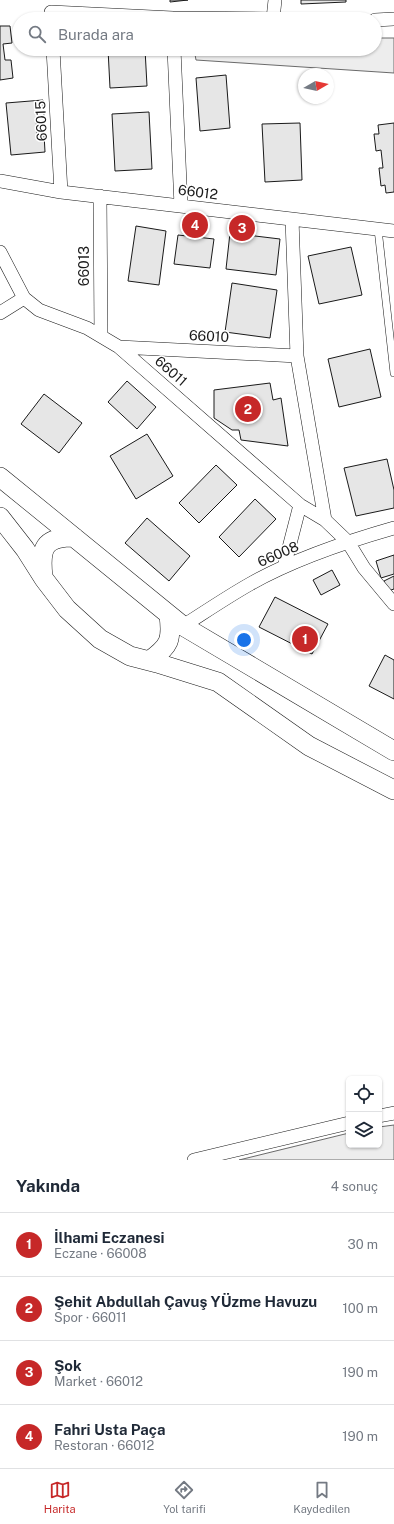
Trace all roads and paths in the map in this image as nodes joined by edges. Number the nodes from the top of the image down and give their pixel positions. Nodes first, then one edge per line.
1 (275, 0) edge
2 (51, 10) edge
3 (82, 12) edge
4 (273, 12) edge
5 (394, 19) edge
6 (382, 20) edge
7 (53, 56) edge
8 (174, 56) edge
9 (0, 180) edge
10 (61, 192) junction
11 (100, 196) junction
12 (181, 206) junction
13 (292, 219) junction
14 (378, 229) junction
15 (394, 231) edge
16 (0, 252) edge
17 (24, 298) junction
18 (0, 313) edge
19 (101, 336) junction
20 (119, 347) junction
21 (297, 356) junction
22 (394, 373) edge
23 (0, 477) edge
24 (300, 505) junction
25 (0, 517) edge
26 (325, 520) junction
27 (394, 528) edge
28 (74, 537) junction
29 (348, 542) junction
30 (284, 567) junction
31 (43, 577) junction
32 (394, 604) edge
33 (176, 620) junction
34 (149, 661) junction
35 (394, 751) edge
36 (394, 790) edge
37 (394, 1113) edge
38 (382, 1115) edge
39 (346, 1124) edge
40 (194, 1160) edge

1 - 4 street
2 - 3 street
5 - 6 street
7 - 10 street, 66015
8 - 12 street
9 - 10 street, 66012
10 - 11 street, 66012
11 - 12 street, 66012
11 - 19 street, 66013
12 - 13 street, 66012
13 - 14 street, 66012
13 - 21 street
14 - 15 street, 66012
14 - 22 lane
16 - 17 street, 66011
17 - 18 street
17 - 19 street, 66011
19 - 20 street, 66011
20 - 21 street, 66010
20 - 24 street, 66011
21 - 26 street
23 - 28 main road
24 - 26 street, 66011
24 - 30 street
25 - 31 main road
26 - 29 street, 66011
27 - 29 street, 66008
28 - 31 main road
28 - 33 main road
29 - 30 street, 66008
29 - 32 street, 66011
30 - 33 street, 66008
31 - 34 main road
33 - 34 main road
33 - 35 main road
34 - 36 main road
37 - 38 street
39 - 40 street

